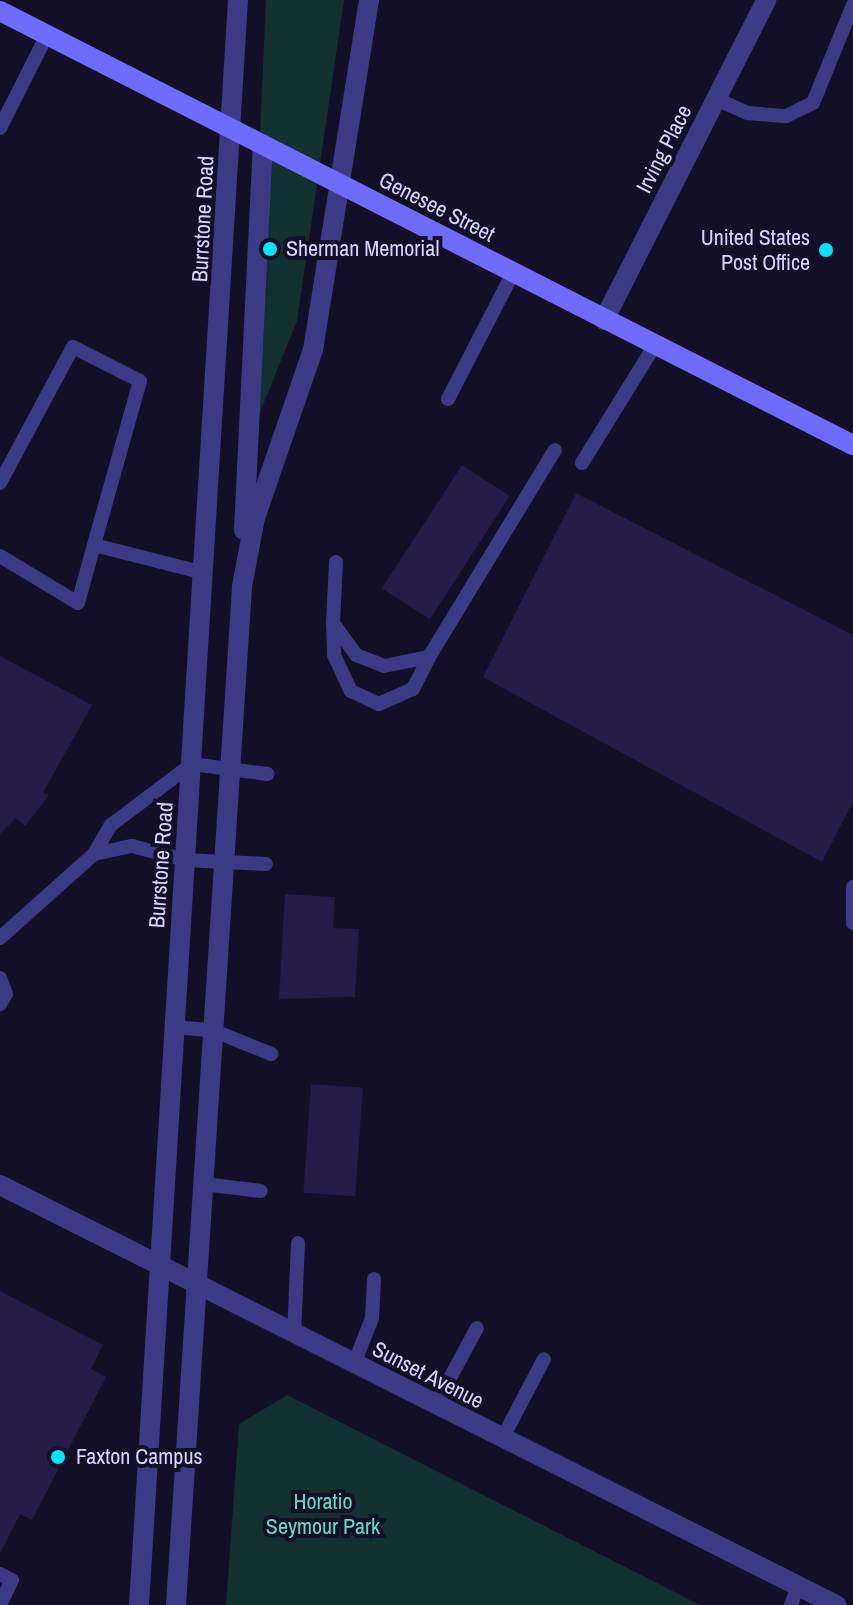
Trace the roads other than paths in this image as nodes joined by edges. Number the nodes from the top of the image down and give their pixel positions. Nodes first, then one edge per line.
1 (238, 0) edge
2 (369, 0) edge
3 (766, 0) edge
4 (853, 5) edge
5 (0, 11) edge
6 (47, 35) junction
7 (716, 99) junction
8 (0, 128) edge
9 (232, 128) junction
10 (263, 144) junction
11 (345, 186) junction
12 (513, 273) junction
13 (604, 320) junction
14 (655, 345) junction
15 (448, 399) dead end
16 (853, 445) edge
17 (555, 450) dead end
18 (582, 463) dead end
19 (0, 483) edge
20 (94, 545) junction
21 (0, 556) edge
22 (336, 562) dead end
23 (205, 573) junction
24 (242, 586) junction
25 (333, 623) junction
26 (429, 657) junction
27 (192, 764) junction
28 (229, 770) junction
29 (267, 774) dead end
30 (94, 854) junction
31 (185, 860) junction
32 (224, 864) junction
33 (266, 864) dead end
34 (853, 887) edge
35 (853, 923) edge
36 (0, 938) edge
37 (0, 978) edge
38 (0, 1004) edge
39 (174, 1027) junction
40 (212, 1030) junction
41 (271, 1054) dead end
42 (203, 1184) junction
43 (0, 1185) edge
44 (261, 1191) dead end
45 (298, 1243) dead end
46 (157, 1265) junction
47 (374, 1279) dead end
48 (196, 1286) junction
49 (477, 1328) dead end
50 (294, 1335) junction
51 (544, 1359) dead end
52 (354, 1364) junction
53 (436, 1404) junction
54 (502, 1439) junction
55 (0, 1574) edge
56 (795, 1596) edge
57 (3, 1599) edge
58 (139, 1605) edge
59 (176, 1605) edge
60 (836, 1605) edge

1 - 9 street, Burrstone Road
2 - 11 street
3 - 7 street, Irving Place
4 - 7 lane
5 - 6 main road, Genesee Street
6 - 8 lane
6 - 9 main road, Genesee Street
7 - 13 street, Irving Place
9 - 10 main road, Genesee Street
9 - 23 street, Burrstone Road
10 - 11 main road, Genesee Street
10 - 24 street
11 - 12 main road, Genesee Street
11 - 24 street
12 - 13 main road, Genesee Street
12 - 15 lane
13 - 14 main road, Genesee Street
14 - 16 main road, Genesee Street
14 - 18 lane
17 - 26 lane
19 - 20 lane
20 - 21 lane
20 - 23 lane
22 - 25 lane
23 - 27 street, Burrstone Road
24 - 28 street
25 - 26 lane
25 - 26 lane
27 - 28 lane
27 - 30 lane
27 - 31 street, Burrstone Road
28 - 29 lane
28 - 32 street
30 - 31 lane
30 - 36 lane
31 - 32 lane
31 - 39 street, Burrstone Road
32 - 33 lane
32 - 40 street
34 - 35 lane
37 - 38 lane
39 - 40 lane
39 - 46 street, Burrstone Road
40 - 41 lane
40 - 42 street
42 - 44 lane
42 - 48 street
43 - 46 street, Sunset Avenue
45 - 50 lane
46 - 48 street, Sunset Avenue
46 - 58 street, Burrstone Road
47 - 52 lane
48 - 50 street, Sunset Avenue
48 - 59 street
49 - 53 lane
50 - 52 street, Sunset Avenue
51 - 54 lane
52 - 53 street, Sunset Avenue
53 - 54 street, Sunset Avenue
54 - 56 street, Sunset Avenue
55 - 57 lane
56 - 60 street, Sunset Avenue

